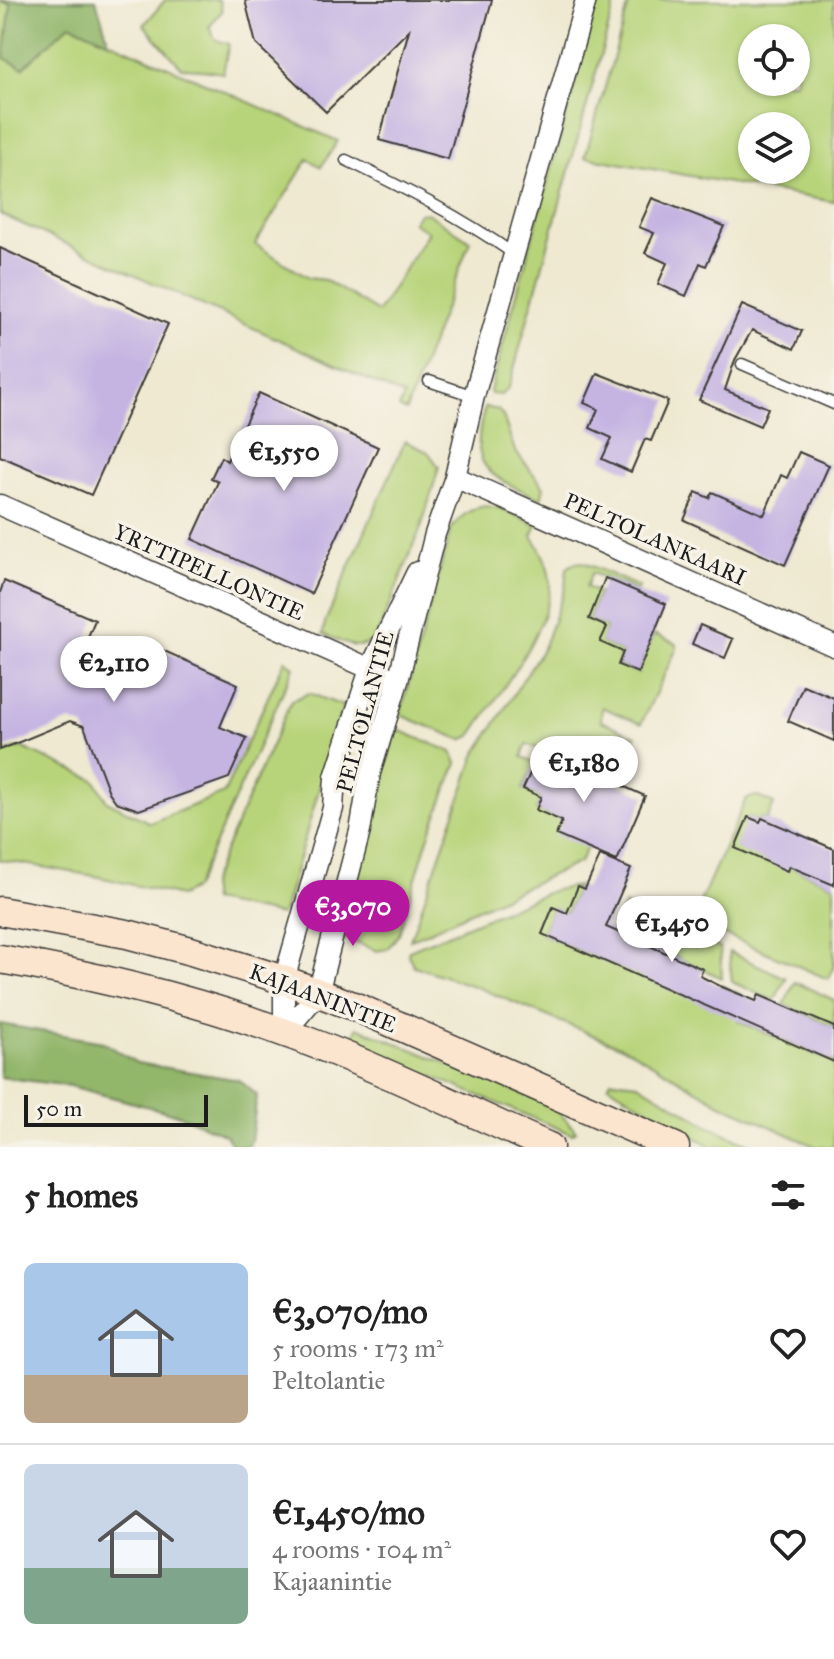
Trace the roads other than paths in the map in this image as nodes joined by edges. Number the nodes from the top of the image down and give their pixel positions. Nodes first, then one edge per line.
1 (586, 0) edge
2 (346, 160) dead end
3 (514, 254) junction
4 (742, 364) dead end
5 (429, 381) dead end
6 (474, 396) junction
7 (834, 404) edge
8 (455, 477) junction
9 (0, 505) edge
10 (435, 534) junction
11 (832, 640) edge
12 (370, 669) junction
13 (398, 681) junction
14 (0, 911) edge
15 (0, 959) edge
16 (284, 980) junction
17 (318, 993) junction
18 (284, 1033) junction
19 (632, 1138) edge
20 (549, 1147) edge
21 (675, 1147) edge

1 - 3 street, PELTOLANTIE
2 - 3 lane
3 - 6 street, PELTOLANTIE
4 - 7 lane
5 - 6 lane
6 - 8 street, PELTOLANTIE
8 - 10 street, PELTOLANTIE
8 - 11 street, PELTOLANKAARI
9 - 12 street, YRTTIPELLONTIE
10 - 12 street, PELTOLANTIE
10 - 13 street, PELTOLANTIE
12 - 13 street, YRTTIPELLONTIE
12 - 16 street, PELTOLANTIE
13 - 17 street, PELTOLANTIE
14 - 16 main road, KAJAANINTIE
15 - 18 main road
16 - 17 main road, KAJAANINTIE
16 - 18 street, PELTOLANTIE
17 - 18 street, PELTOLANTIE
17 - 19 main road, KAJAANINTIE
18 - 20 main road
19 - 21 main road, KAJAANINTIE

